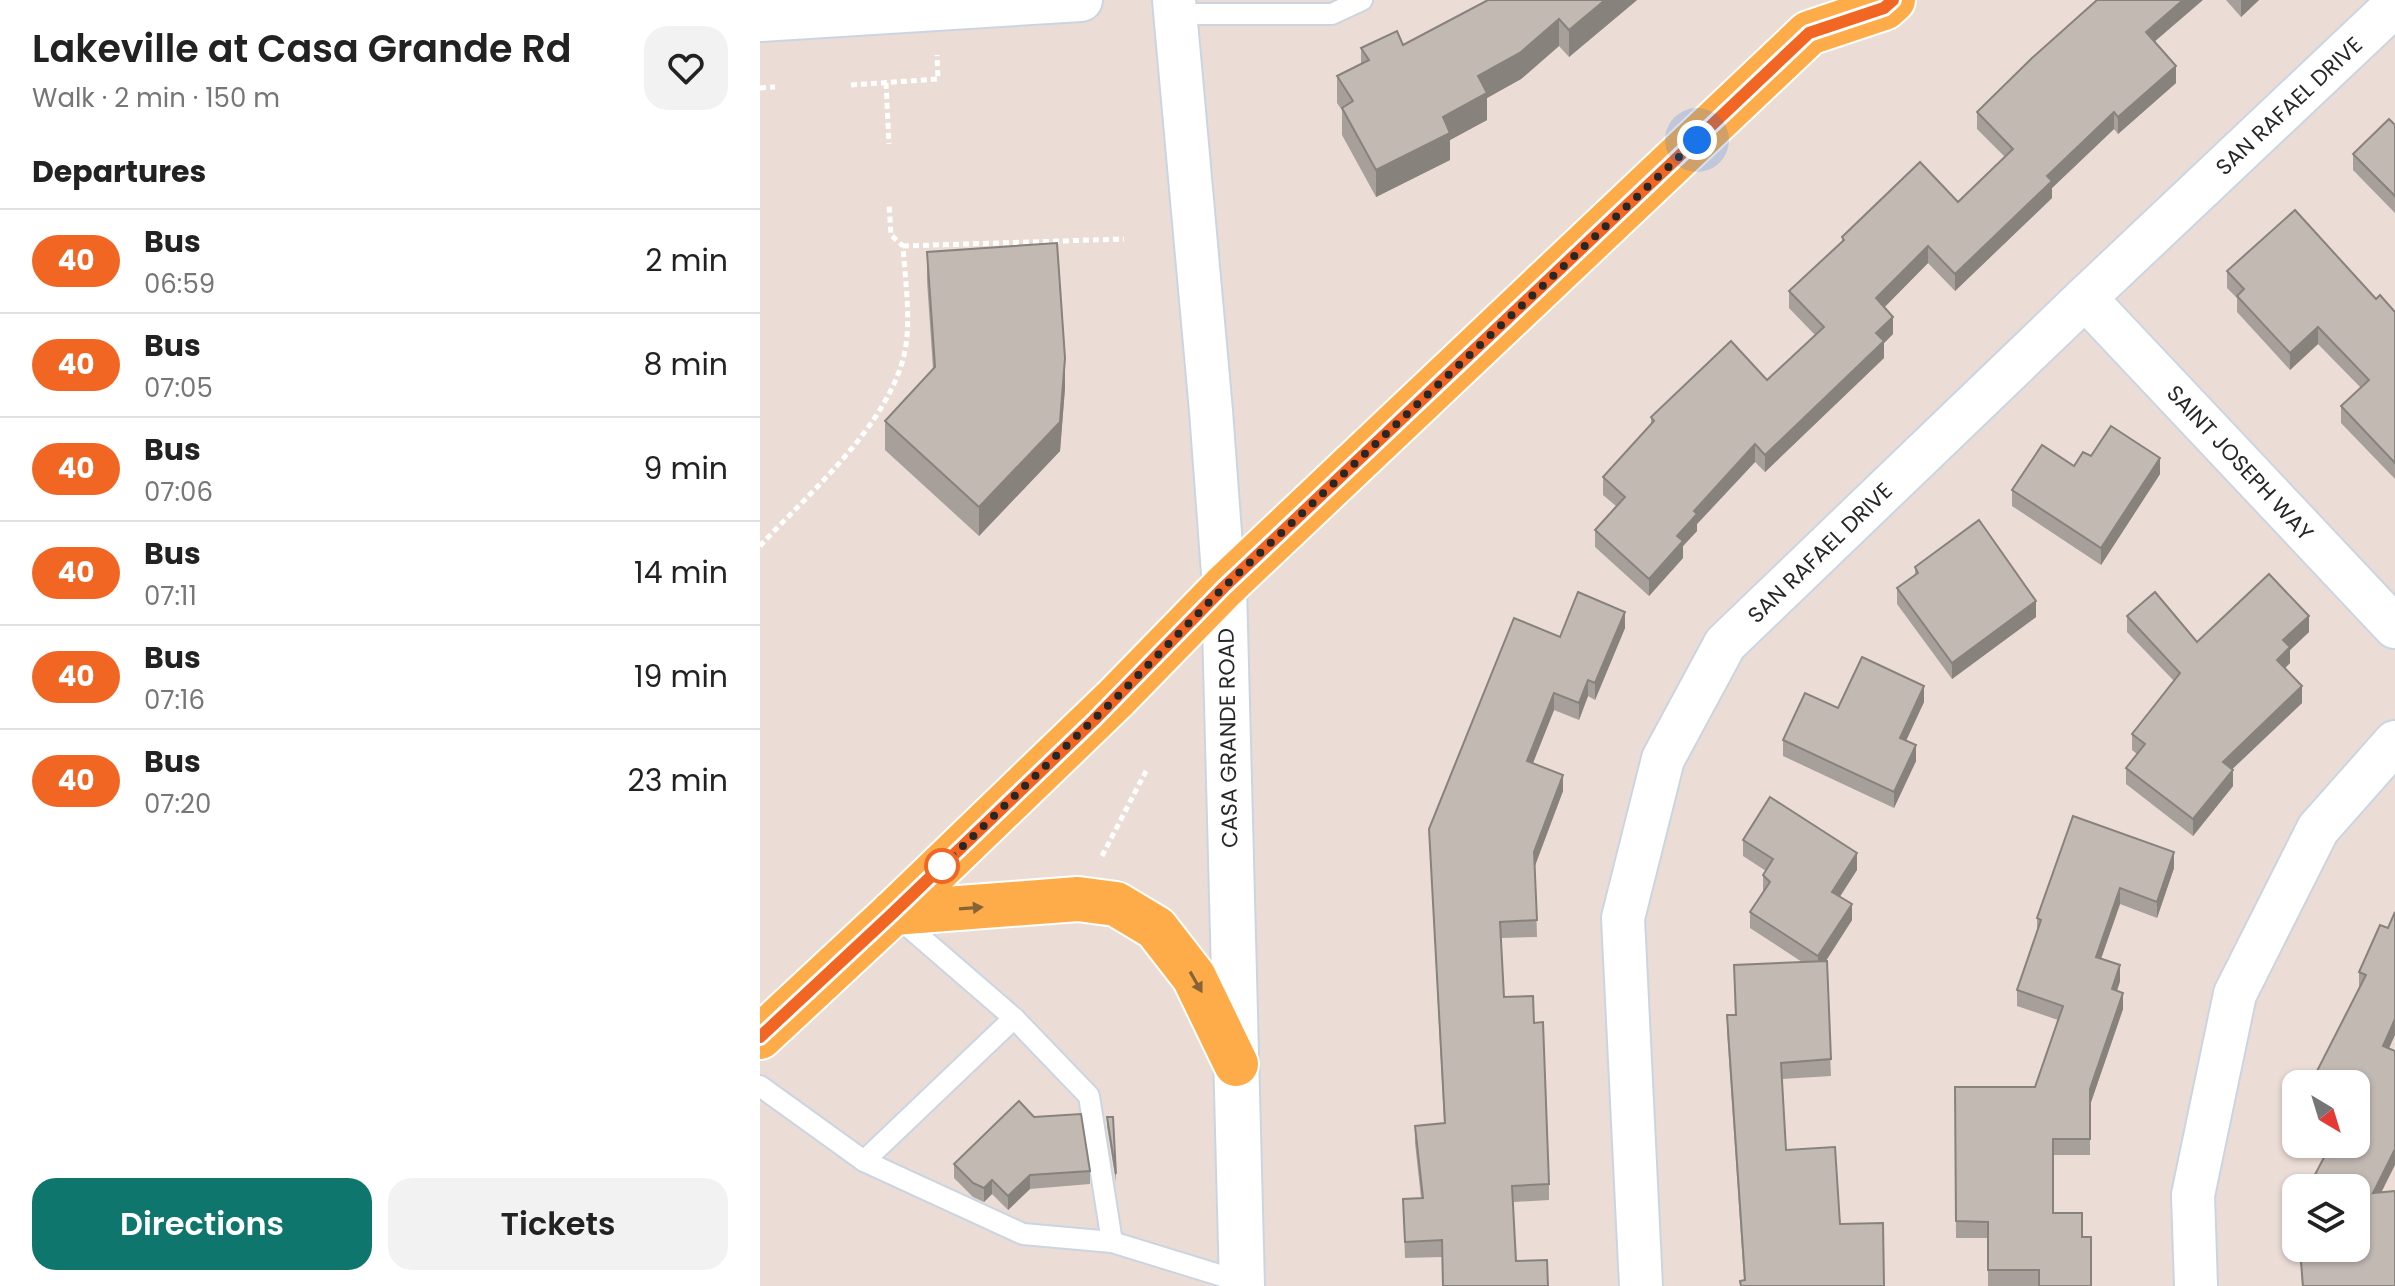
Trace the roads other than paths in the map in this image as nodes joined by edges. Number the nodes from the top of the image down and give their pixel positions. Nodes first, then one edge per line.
1 (1081, 0) edge
2 (1362, 0) edge
3 (1893, 0) edge
4 (2395, 5) edge
5 (898, 6) edge
6 (1175, 7) edge
7 (1809, 17) edge
8 (760, 20) edge
9 (2085, 298) junction
10 (1224, 587) junction
11 (2395, 627) edge
12 (2395, 742) edge
13 (893, 913) junction
14 (1014, 1018) junction
15 (760, 1037) edge
16 (1236, 1064) junction
17 (760, 1086) edge
18 (864, 1161) junction
19 (1112, 1242) junction
20 (1242, 1284) edge
21 (1641, 1286) edge
22 (2196, 1286) edge

1 - 5 street
2 - 6 lane
3 - 7 main road
4 - 9 street, SAN RAFAEL DRIVE
5 - 8 street
6 - 10 street, CASA GRANDE ROAD
7 - 10 main road
9 - 11 street, SAINT JOSEPH WAY
9 - 21 street, SAN RAFAEL DRIVE
10 - 13 main road
10 - 16 main road, CASA GRANDE ROAD
12 - 22 street
13 - 14 lane
13 - 15 main road
13 -> 16 main road
14 - 18 lane
14 - 19 lane
16 - 20 main road, CASA GRANDE ROAD
17 - 18 lane
18 - 19 lane
19 - 20 lane

